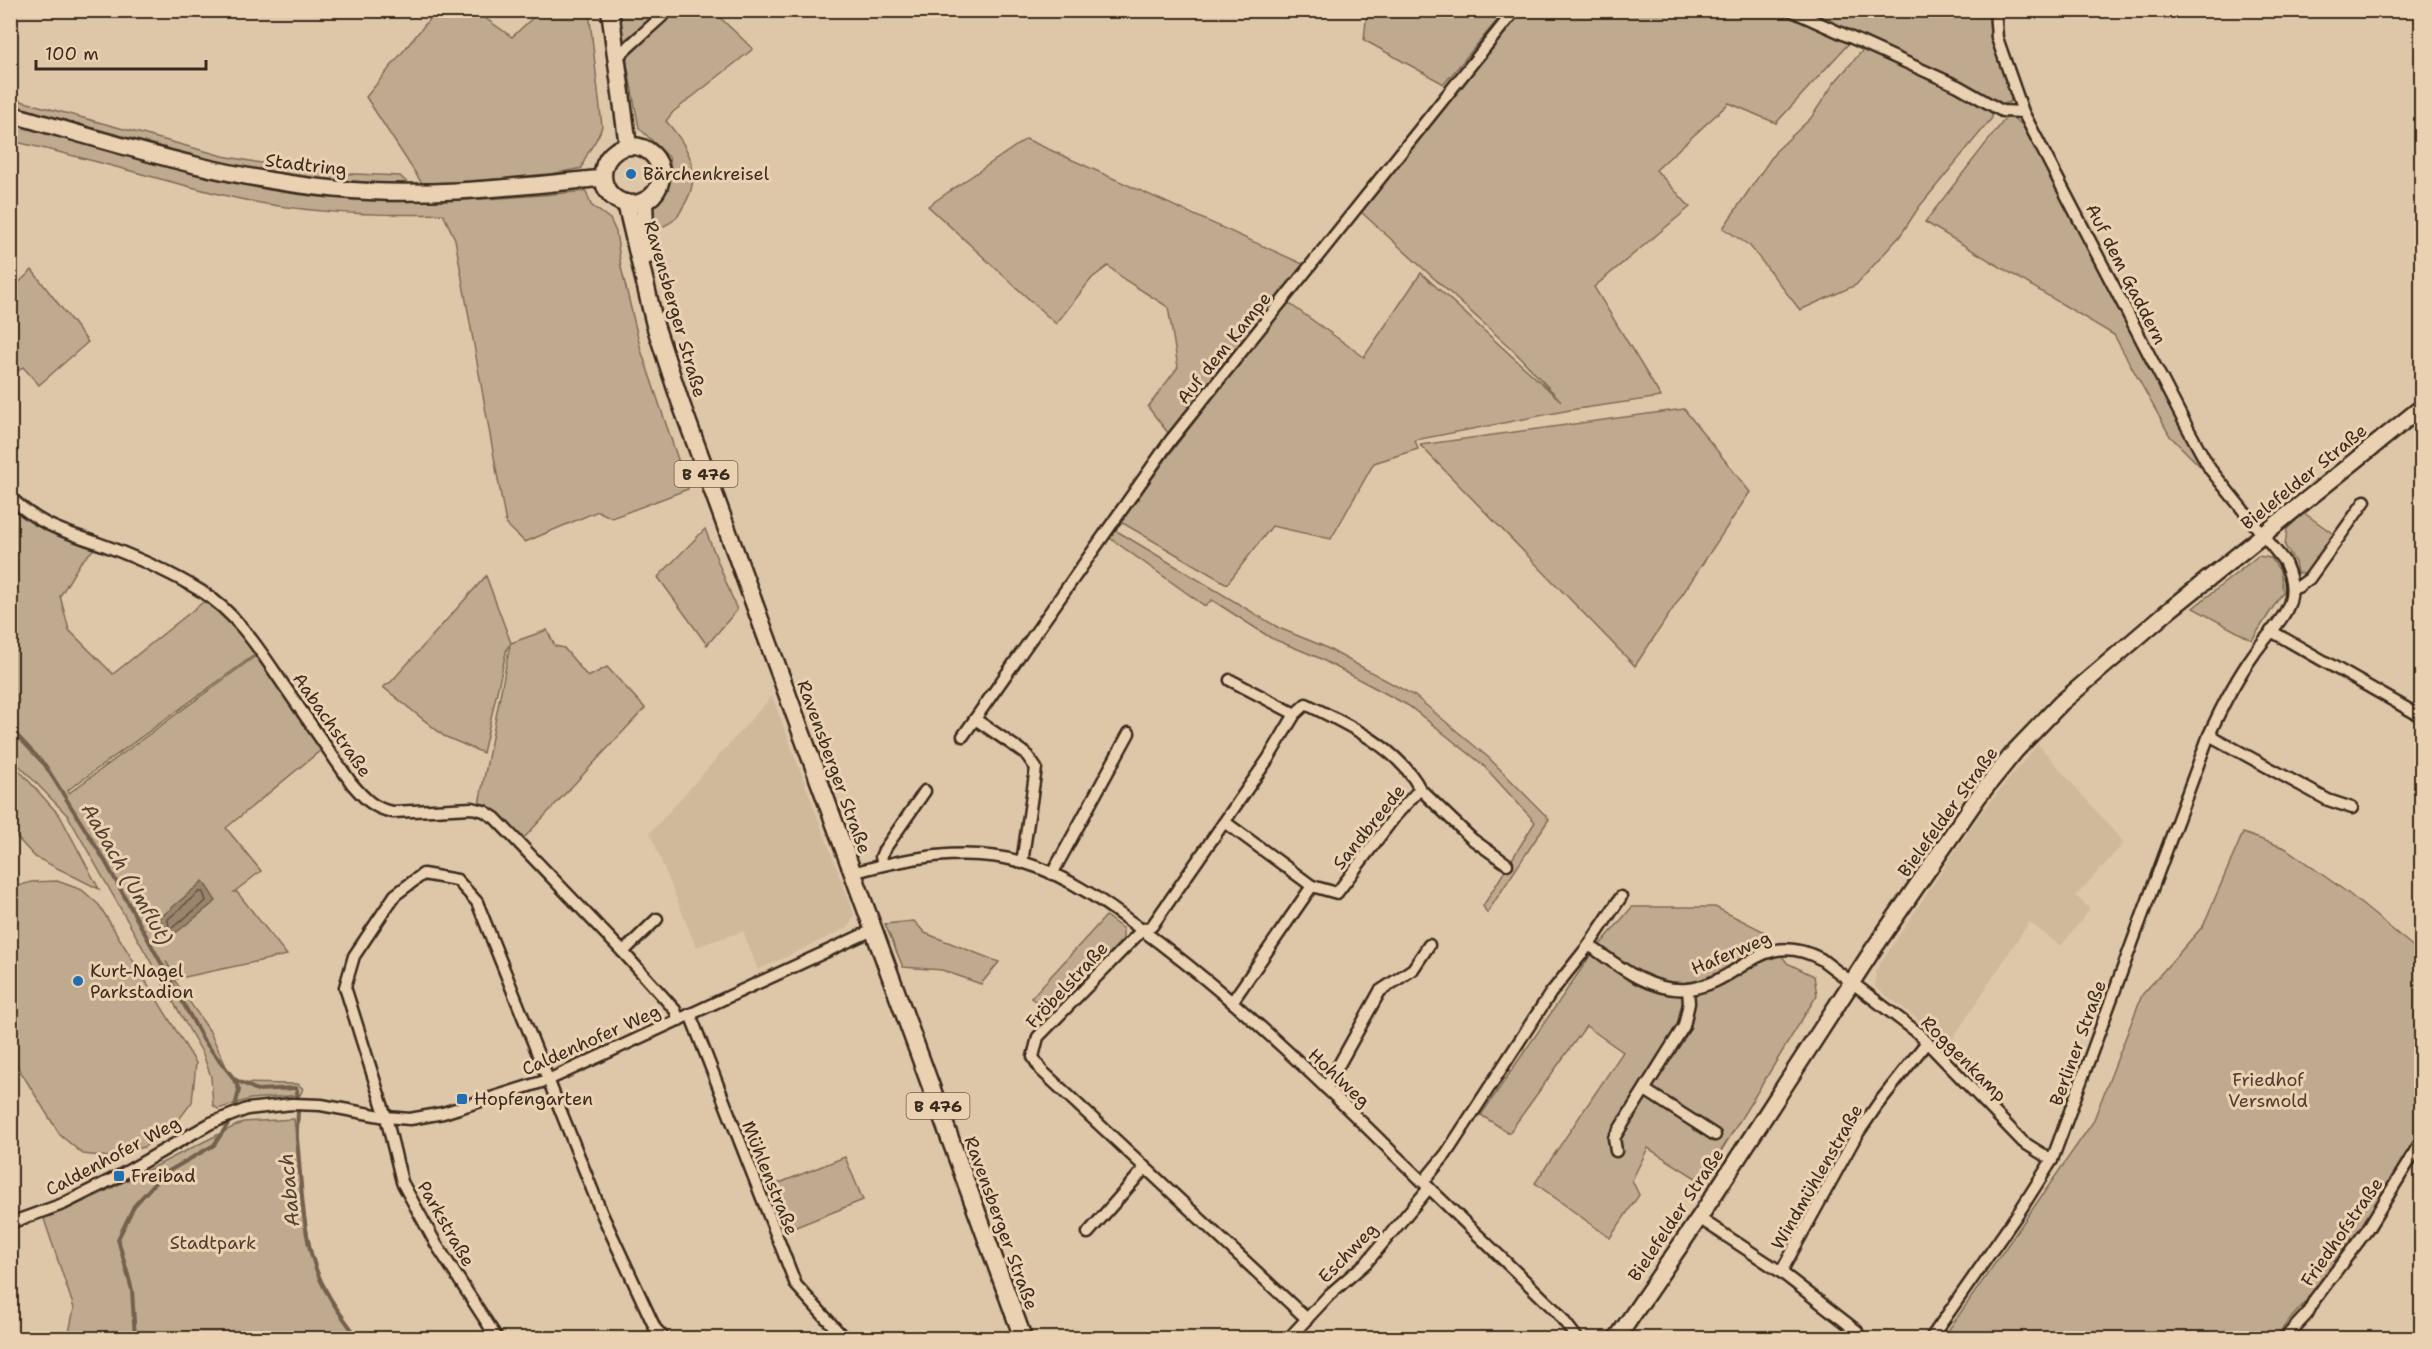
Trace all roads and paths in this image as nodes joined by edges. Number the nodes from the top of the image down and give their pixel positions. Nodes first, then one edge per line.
1 (610, 10) edge
2 (669, 10) edge
3 (1515, 10) edge
4 (1790, 10) edge
5 (1995, 10) edge
6 (616, 58) junction
7 (2023, 112) junction
8 (10, 114) edge
9 (628, 146) junction
10 (603, 178) junction
11 (644, 201) junction
12 (626, 203) junction
13 (648, 296) junction
14 (2421, 407) edge
15 (10, 497) edge
16 (2365, 501) dead end
17 (2265, 535) junction
18 (2292, 588) junction
19 (2271, 631) junction
20 (1230, 680) dead end
21 (1294, 714) junction
22 (2421, 717) edge
23 (975, 719) junction
24 (1129, 733) dead end
25 (2209, 735) junction
26 (963, 736) dead end
27 (1420, 789) junction
28 (925, 791) dead end
29 (2352, 808) dead end
30 (1225, 822) junction
31 (1023, 863) junction
32 (883, 864) junction
33 (1507, 864) dead end
34 (852, 873) junction
35 (1052, 874) junction
36 (1312, 886) junction
37 (1621, 897) dead end
38 (657, 919) dead end
39 (873, 930) junction
40 (1142, 930) junction
41 (1429, 945) dead end
42 (1589, 945) junction
43 (623, 951) junction
44 (1851, 983) junction
45 (1688, 989) junction
46 (1232, 1002) junction
47 (690, 1014) junction
48 (679, 1020) junction
49 (1927, 1041) junction
50 (548, 1080) junction
51 (1326, 1088) junction
52 (1645, 1090) junction
53 (386, 1117) junction
54 (1715, 1135) dead end
55 (2421, 1140) edge
56 (1616, 1151) dead end
57 (2052, 1160) junction
58 (1145, 1168) junction
59 (1426, 1185) junction
60 (1699, 1218) junction
61 (10, 1223) edge
62 (1088, 1233) dead end
63 (1781, 1272) junction
64 (1307, 1319) junction
65 (1857, 1331) dead end
66 (497, 1338) edge
67 (664, 1338) edge
68 (844, 1338) edge
69 (1023, 1338) edge
70 (1290, 1338) edge
71 (1577, 1338) edge
72 (1617, 1338) edge
73 (1931, 1338) edge
74 (2285, 1338) edge

1 - 6 main road
2 - 6 street
3 - 23 street, Auf dem Kampe
4 - 7 street
5 - 7 street, Auf dem Gaddern
6 - 9 main road
7 - 17 street, Auf dem Gaddern
8 - 10 main road, Stadtring
9 - 10 main road
9 - 11 main road
10 - 12 main road
11 - 12 main road
11 - 13 main road
12 - 13 main road, Ravensberger Straße / B 476
13 - 34 main road, Ravensberger Straße / B 476
14 - 17 main road, Bielefelder Straße
15 - 43 street, Aabachstraße
16 - 18 street
17 - 18 street
17 - 44 main road, Bielefelder Straße
18 - 19 street, Berliner Straße
19 - 22 street
19 - 25 street, Berliner Straße
20 - 21 street
21 - 27 street, Sandbreede
21 - 30 street
23 - 26 street, Auf dem Kampe
23 - 31 street
24 - 35 street
25 - 29 street
25 - 57 street, Berliner Straße
27 - 33 street, Sandbreede
27 - 36 street, Sandbreede
28 - 32 street
30 - 36 street, Sandbreede
30 - 40 street
31 - 32 street, Hohlweg
31 - 35 street, Hohlweg
32 - 34 street, Hohlweg
34 - 39 main road, Ravensberger Straße / B 476
35 - 40 street, Hohlweg
36 - 46 street
37 - 42 street, Eschweg
38 - 43 street
39 - 47 street, Caldenhofer Weg
39 - 69 main road, Ravensberger Straße / B 476
40 - 46 street, Hohlweg
40 - 58 street, Fröbelstraße
41 - 51 street
42 - 45 street, Haferweg
42 - 59 street, Eschweg
43 - 48 street, Aabachstraße
44 - 45 street, Haferweg
44 - 49 street, Roggenkamp
44 - 60 main road, Bielefelder Straße
45 - 52 street
46 - 51 street, Hohlweg
47 - 48 street, Caldenhofer Weg
47 - 68 street, Mühlenstraße
48 - 50 street, Caldenhofer Weg
49 - 57 street, Roggenkamp
49 - 63 street, Windmühlenstraße
50 - 53 street, Caldenhofer Weg
50 - 53 street
50 - 67 street
51 - 59 street, Hohlweg
52 - 54 street
52 - 56 street
53 - 61 street, Caldenhofer Weg
53 - 66 street, Parkstraße
55 - 74 street, Friedhofstraße
57 - 73 street, Berliner Straße
58 - 62 street
58 - 64 street, Fröbelstraße
59 - 64 street, Eschweg
59 - 71 street, Hohlweg
60 - 63 street
60 - 72 main road, Bielefelder Straße
63 - 65 street
64 - 70 street, Eschweg

